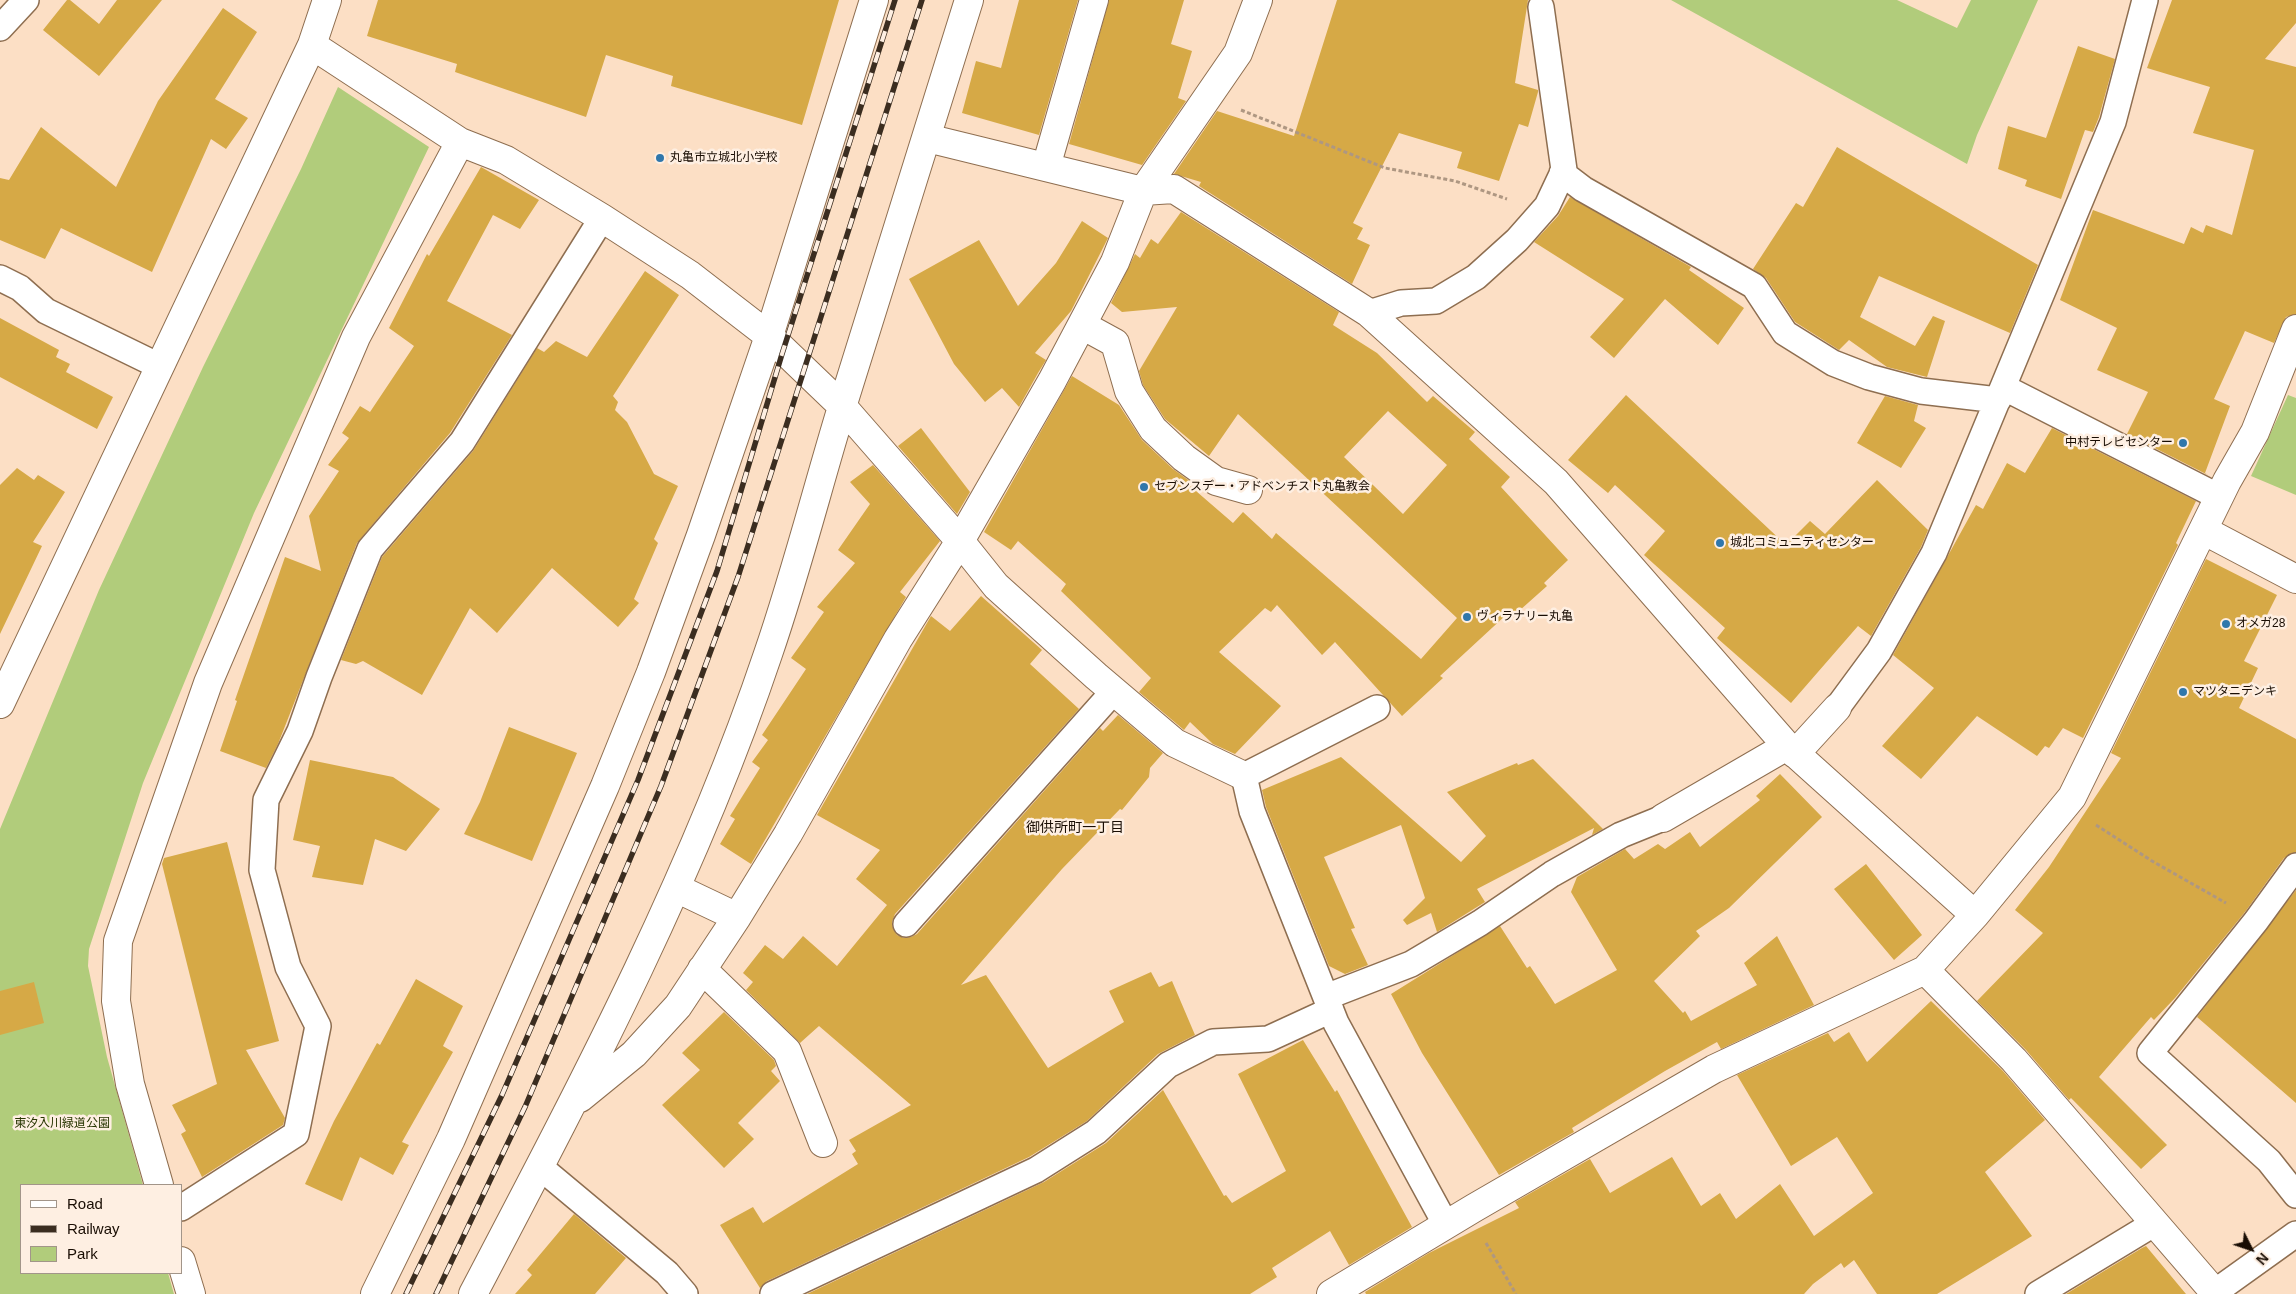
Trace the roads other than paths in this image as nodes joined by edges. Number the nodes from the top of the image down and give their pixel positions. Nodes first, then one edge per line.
1 (26, 0) edge
2 (327, 0) edge
3 (874, 0) edge
4 (969, 0) edge
5 (1094, 0) edge
6 (1258, 0) edge
7 (2145, 0) edge
8 (1541, 7) dead end
9 (0, 28) edge
10 (312, 45) junction
11 (928, 138) junction
12 (460, 142) junction
13 (1046, 167) junction
14 (1562, 174) junction
15 (1143, 191) junction
16 (602, 218) junction
17 (0, 278) edge
18 (1369, 314) junction
19 (1082, 325) junction
20 (2296, 329) edge
21 (769, 336) junction
22 (159, 366) junction
23 (2001, 393) junction
24 (842, 406) junction
25 (1248, 490) dead end
26 (2219, 497) junction
27 (2203, 530) junction
28 (960, 541) junction
29 (2296, 579) edge
30 (1114, 691) junction
31 (0, 704) edge
32 (1377, 708) dead end
33 (1837, 708) joint
34 (1791, 750) junction
35 (1244, 776) junction
36 (1663, 818) joint
37 (2296, 866) edge
38 (676, 888) junction
39 (1975, 915) junction
40 (737, 917) junction
41 (906, 924) dead end
42 (702, 969) junction
43 (1925, 970) junction
44 (1329, 1003) junction
45 (574, 1102) junction
46 (823, 1144) dead end
47 (540, 1167) junction
48 (159, 1184) edge
49 (2296, 1195) edge
50 (182, 1207) edge
51 (2155, 1223) junction
52 (1446, 1225) junction
53 (2296, 1234) edge
54 (182, 1263) edge
55 (2216, 1293) edge
56 (191, 1294) edge
57 (375, 1294) edge
58 (474, 1294) edge
59 (685, 1294) edge
60 (773, 1294) edge
61 (1331, 1294) edge
62 (2038, 1294) edge

1 - 9 lane
2 - 10 street
3 - 21 street
4 - 11 street
5 - 13 street
6 - 15 street
7 - 23 lane
8 - 14 lane
10 - 12 street
10 - 22 street
11 - 13 street
11 - 24 street
12 - 16 street
12 - 48 street
13 - 15 street
14 - 18 lane
14 - 23 lane
15 - 18 street
15 - 19 street
16 - 21 street
16 - 50 lane
17 - 22 lane
18 - 34 street
19 - 25 street
19 - 28 street
20 - 26 street
21 - 24 street
21 - 57 street
22 - 31 street
23 - 26 lane
23 - 33 lane
24 - 28 street
24 - 38 street
26 - 27 street
27 - 29 street
27 - 39 street
28 - 30 street
28 - 40 street
30 - 35 street
30 - 41 lane
32 - 35 lane
33 - 34 street
34 - 36 street
34 - 39 street
35 - 44 lane
36 - 44 lane
37 - 49 lane
38 - 40 street
38 - 45 street
39 - 43 street
40 - 42 street
42 - 45 street
42 - 46 street
43 - 51 street
43 - 52 street
44 - 52 lane
44 - 60 lane
45 - 47 street
47 - 58 street
47 - 59 lane
51 - 55 street
51 - 62 lane
52 - 61 street
53 - 55 lane
54 - 56 street

